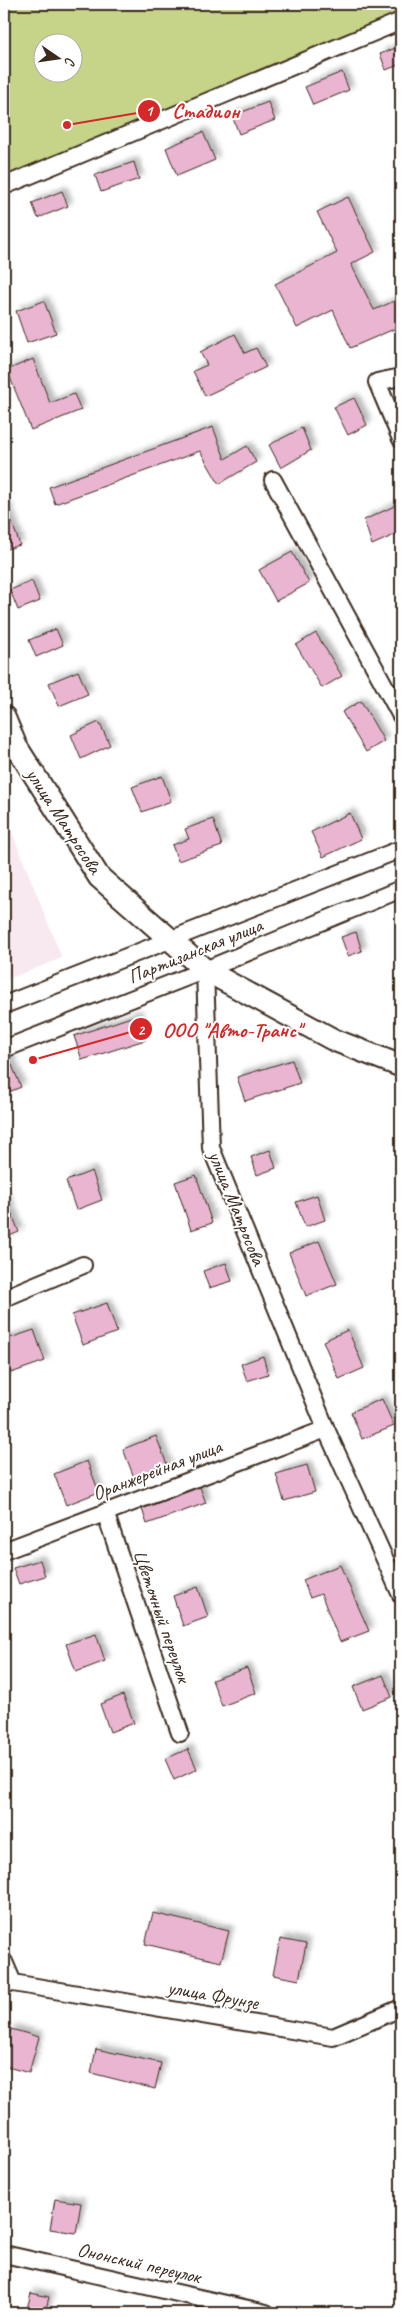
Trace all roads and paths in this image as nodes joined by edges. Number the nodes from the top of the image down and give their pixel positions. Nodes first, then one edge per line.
1 (401, 21) edge
2 (4, 186) edge
3 (401, 377) edge
4 (401, 439) edge
5 (273, 480) dead end
6 (401, 716) edge
7 (4, 717) edge
8 (401, 849) edge
9 (401, 889) edge
10 (172, 940) junction
11 (205, 970) junction
12 (4, 1006) edge
13 (4, 1049) edge
14 (401, 1066) edge
15 (83, 1265) dead end
16 (4, 1298) edge
17 (326, 1429) junction
18 (104, 1512) junction
19 (4, 1551) edge
20 (401, 1595) edge
21 (180, 1733) dead end
22 (4, 1962) edge
23 (8, 1985) edge
24 (401, 2008) edge
25 (4, 2254) edge
26 (266, 2313) edge

1 - 2 street
3 - 4 street
5 - 6 street
7 - 10 main road, улица Матросова
8 - 10 street, Партизанская улица
9 - 11 street, Партизанская улица
10 - 11 main road, улица Матросова
10 - 12 street, Партизанская улица
11 - 13 street, Партизанская улица
11 - 14 main road
11 - 17 street, улица Матросова
15 - 16 street
17 - 18 street, Оранжерейная улица
17 - 20 street, улица Матросова
18 - 19 street, Оранжерейная улица
18 - 21 street, Цветочный переулок
22 - 23 street
23 - 24 street, улица Фрунзе
25 - 26 street, Ононский переулок

